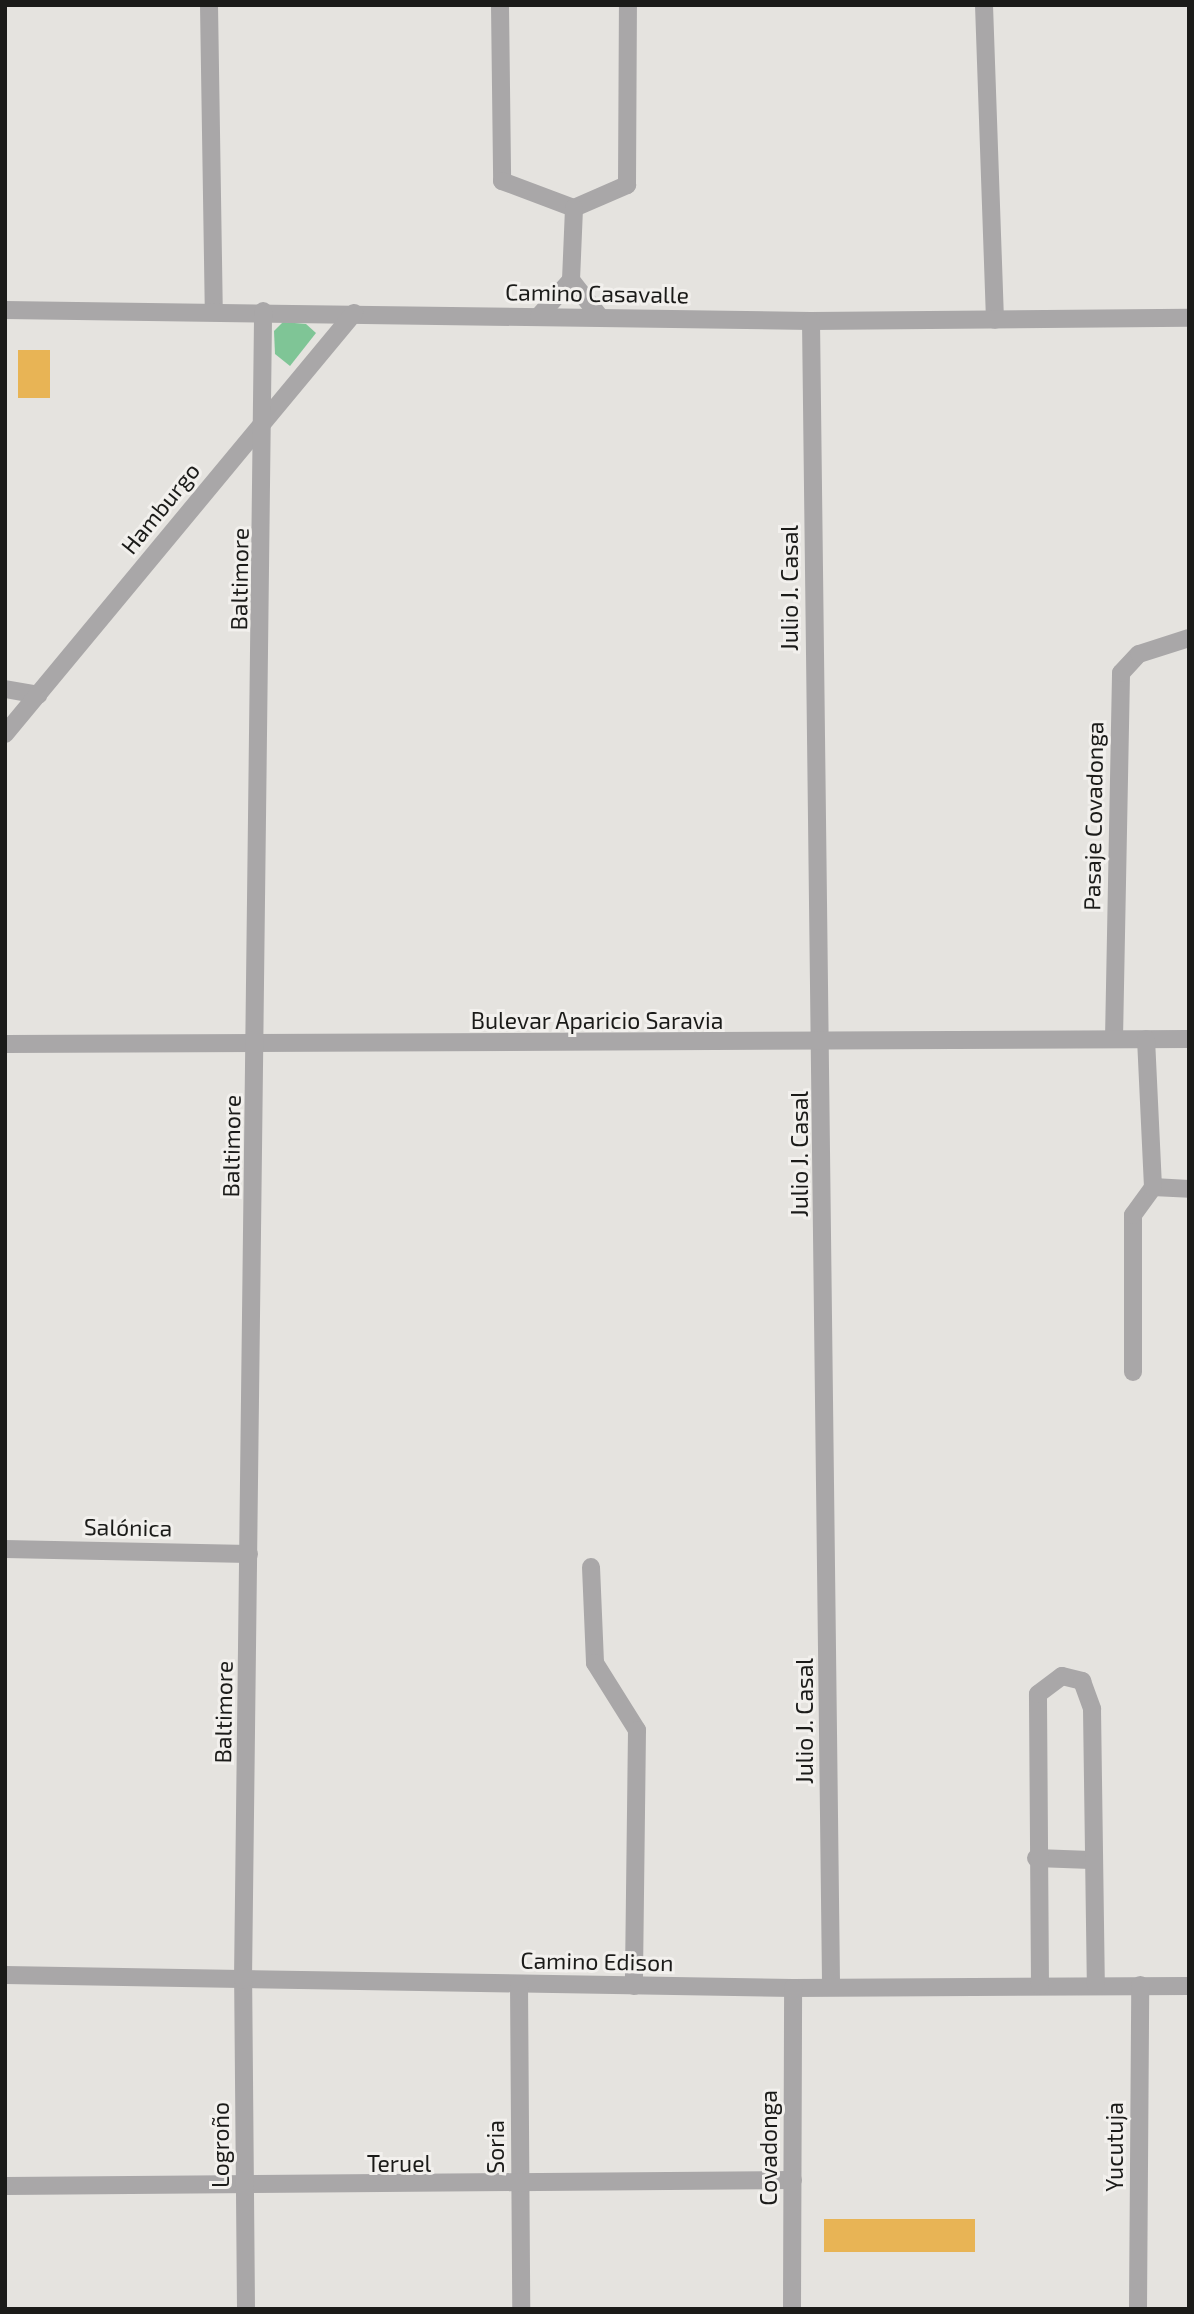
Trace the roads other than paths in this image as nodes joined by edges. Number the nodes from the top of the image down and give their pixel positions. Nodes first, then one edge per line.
1 (209, 5) edge
2 (500, 5) edge
3 (628, 5) edge
4 (984, 5) edge
5 (574, 208) junction
6 (571, 280) junction
7 (5, 310) edge
8 (214, 311) junction
9 (264, 312) junction
10 (354, 313) junction
11 (539, 316) junction
12 (600, 317) junction
13 (1189, 318) edge
14 (996, 320) junction
15 (811, 321) junction
16 (266, 418) junction
17 (1189, 638) edge
18 (5, 689) edge
19 (38, 695) junction
20 (5, 734) edge
21 (1114, 1039) junction
22 (1146, 1039) junction
23 (1189, 1039) edge
24 (822, 1043) junction
25 (5, 1044) edge
26 (257, 1046) junction
27 (1153, 1187) junction
28 (1189, 1189) edge
29 (1133, 1372) dead end
30 (5, 1549) edge
31 (249, 1554) junction
32 (591, 1567) dead end
33 (1036, 1858) junction
34 (1091, 1860) junction
35 (5, 1975) edge
36 (243, 1980) junction
37 (519, 1984) junction
38 (1096, 1985) junction
39 (1140, 1985) junction
40 (634, 1986) junction
41 (1040, 1986) junction
42 (1189, 1986) edge
43 (831, 1987) junction
44 (793, 1988) junction
45 (793, 2180) junction
46 (5, 2186) edge
47 (520, 2187) junction
48 (245, 2189) junction
49 (246, 2309) edge
50 (521, 2309) edge
51 (792, 2309) edge
52 (1138, 2309) edge

1 - 8 street
2 - 5 street
3 - 5 street
4 - 14 street
5 - 6 street
6 - 11 street
6 - 12 street
7 - 8 street, Camino Casavalle
8 - 9 street, Camino Casavalle
9 - 10 street, Camino Casavalle
9 - 16 street, Baltimore
10 - 11 street, Camino Casavalle
10 - 16 street, Hamburgo
11 - 12 street, Camino Casavalle
12 - 15 street, Camino Casavalle
13 - 14 street, Camino Casavalle
14 - 15 street, Camino Casavalle
15 - 24 street, Julio J. Casal
16 - 19 street, Hamburgo
16 - 26 street, Baltimore
17 - 21 street, Pasaje Covadonga
18 - 19 street
19 - 20 street, Hamburgo
21 - 22 street, Bulevar Aparicio Saravia
21 - 24 street, Bulevar Aparicio Saravia
22 - 23 street, Bulevar Aparicio Saravia
22 - 27 street
24 - 26 street, Bulevar Aparicio Saravia
24 - 43 street, Julio J. Casal
25 - 26 street, Bulevar Aparicio Saravia
26 - 31 street, Baltimore
27 - 28 street
27 - 29 street
30 - 31 street, Salónica
31 - 36 street, Baltimore
32 - 40 street
33 - 34 street
33 - 34 street
33 - 41 street
34 - 38 street
35 - 36 street, Camino Edison
36 - 37 street, Camino Edison
36 - 48 street, Logroño
37 - 40 street, Camino Edison
37 - 47 street, Soria
38 - 39 street, Camino Edison
38 - 41 street, Camino Edison
39 - 42 street, Camino Edison
39 - 52 street, Yucutuja
40 - 44 street, Camino Edison
41 - 43 street, Camino Edison
43 - 44 street, Camino Edison
44 - 45 street, Covadonga
45 - 47 street, Teruel
45 - 51 street, Covadonga
46 - 48 street, Teruel
47 - 48 street, Teruel
47 - 50 street, Soria
48 - 49 street, Logroño

